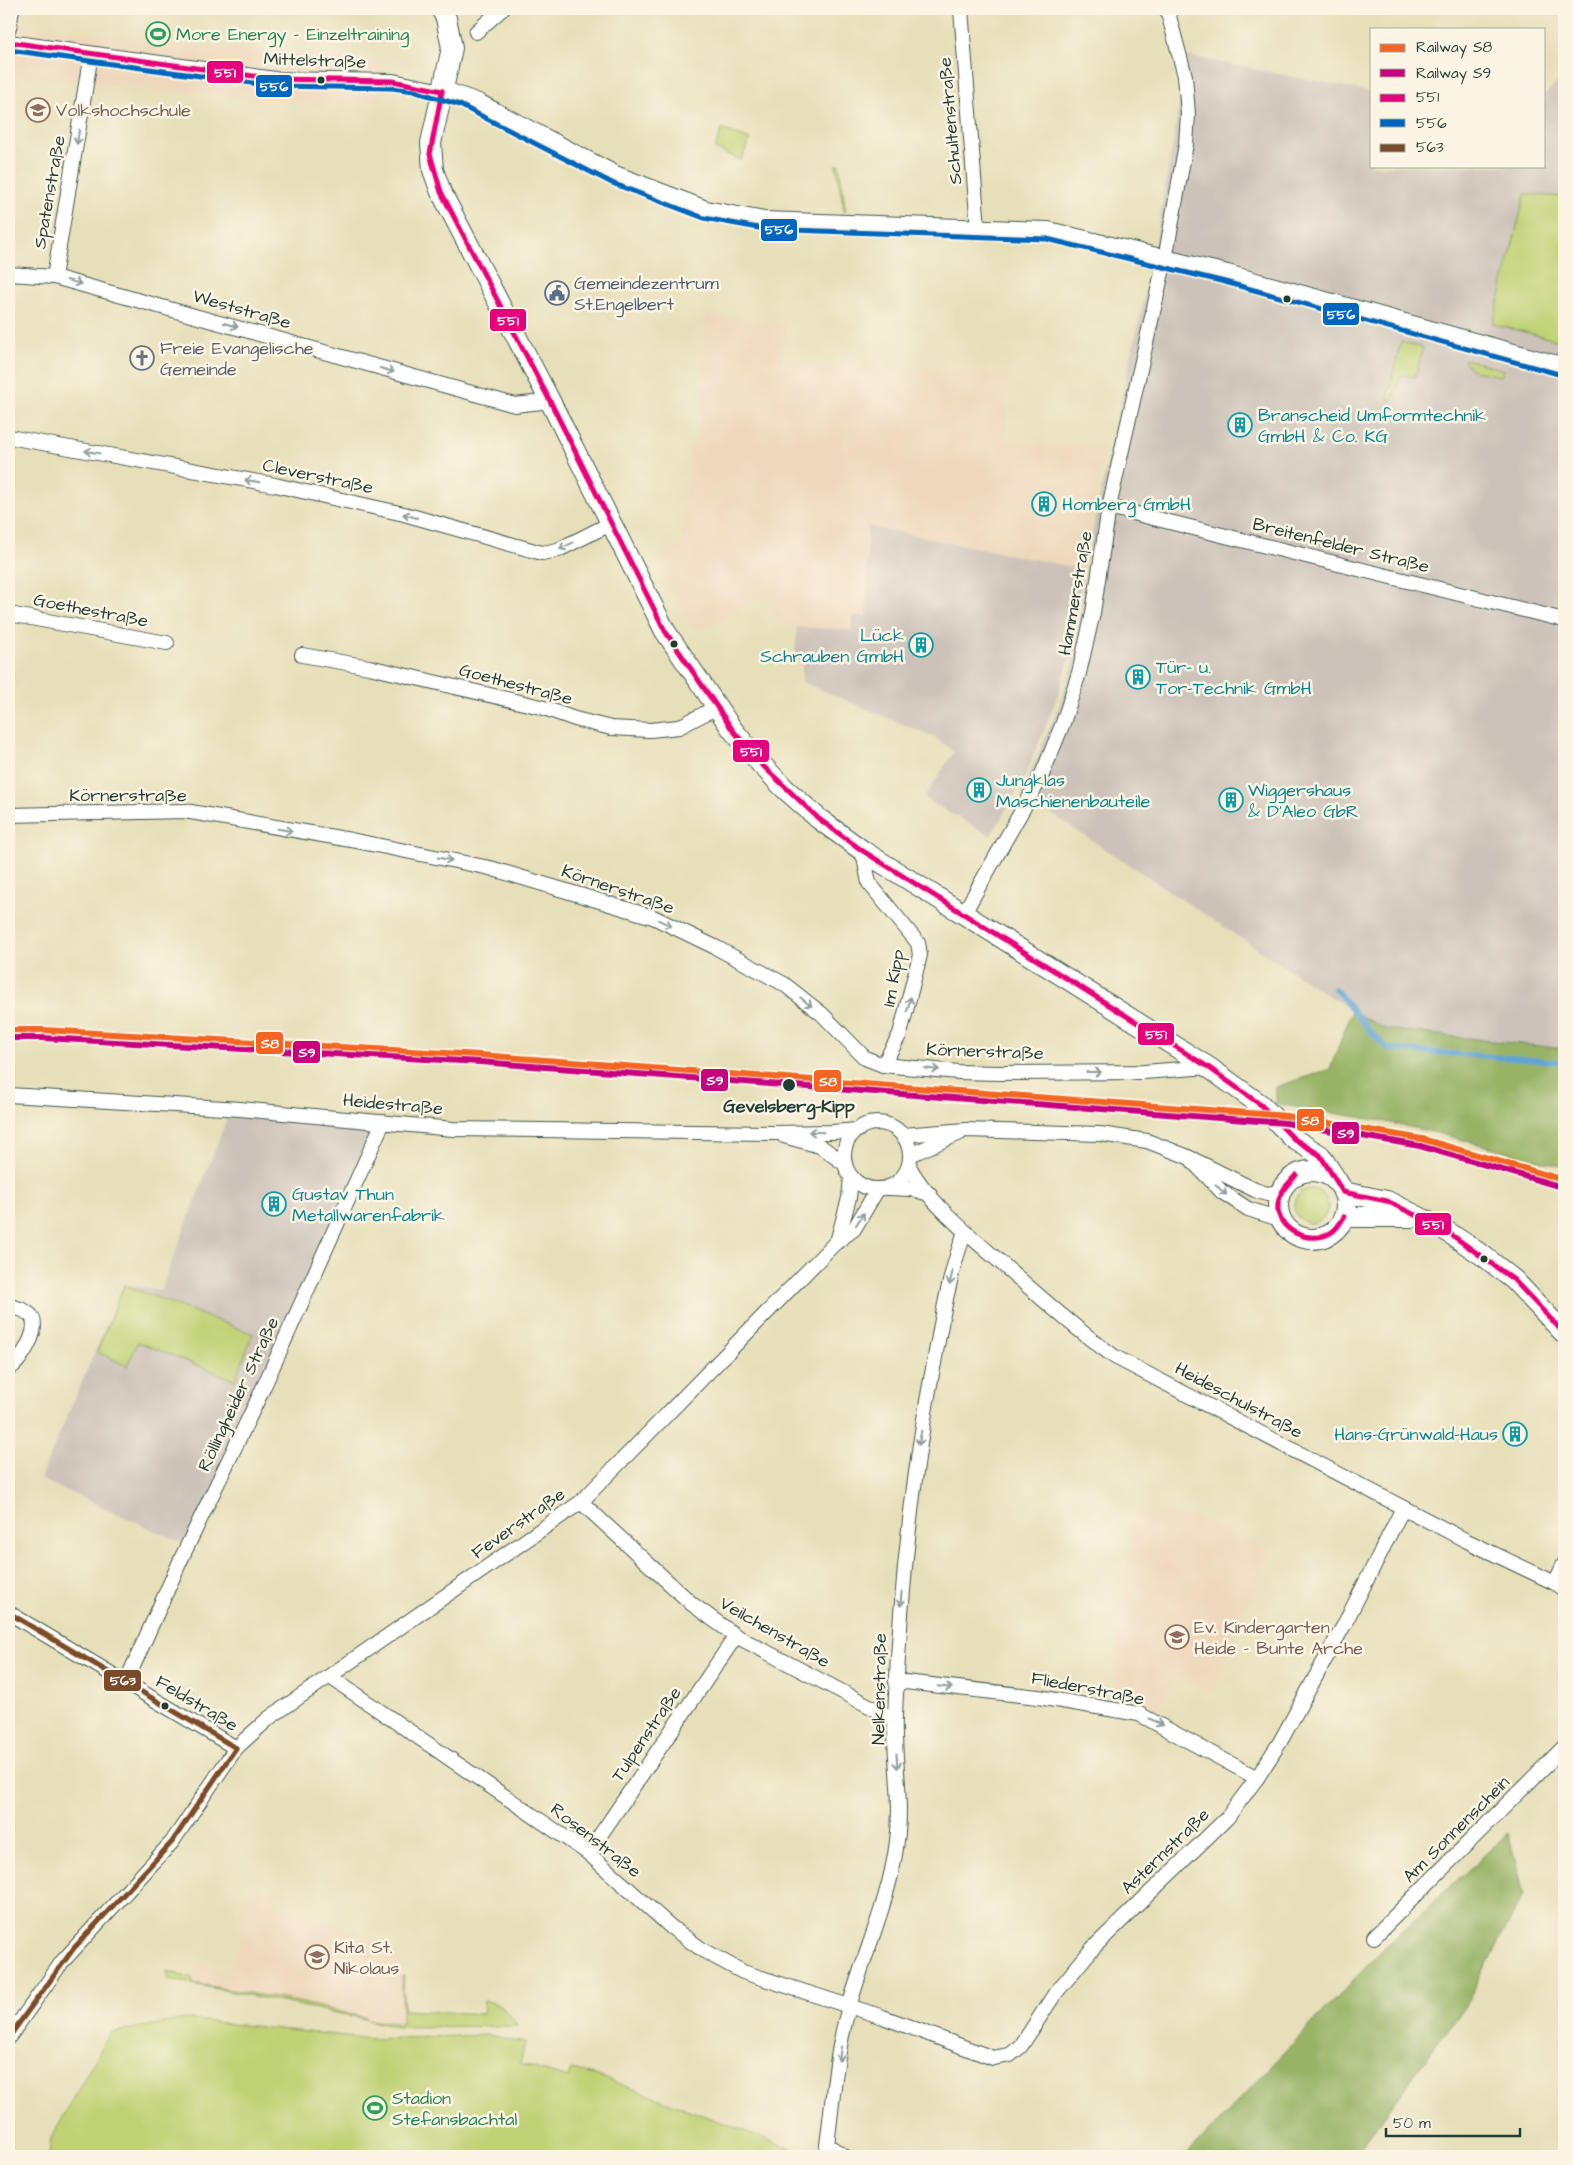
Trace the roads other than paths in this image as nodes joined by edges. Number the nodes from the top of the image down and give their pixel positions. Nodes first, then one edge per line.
1 (12, 9) edge
2 (441, 9) edge
3 (502, 9) edge
4 (961, 9) edge
5 (1166, 9) edge
6 (9, 28) edge
7 (476, 32) dead end
8 (9, 42) edge
9 (91, 54) junction
10 (442, 90) junction
11 (978, 230) junction
12 (1165, 260) junction
13 (9, 274) edge
14 (54, 277) junction
15 (1564, 368) edge
16 (550, 401) junction
17 (9, 437) edge
18 (1109, 507) junction
19 (610, 524) junction
20 (9, 614) edge
21 (1564, 620) edge
22 (167, 643) dead end
23 (302, 654) dead end
24 (717, 707) junction
25 (9, 815) edge
26 (862, 851) junction
27 (964, 913) junction
28 (883, 1065) junction
29 (1208, 1067) junction
30 (9, 1095) edge
31 (384, 1122) junction
32 (858, 1130) junction
33 (966, 1130) junction
34 (774, 1133) junction
35 (903, 1135) junction
36 (1294, 1138) junction
37 (1186, 1156) junction
38 (910, 1161) junction
39 (845, 1164) junction
40 (1296, 1175) junction
41 (851, 1177) junction
42 (1340, 1186) junction
43 (883, 1189) junction
44 (1280, 1192) junction
45 (930, 1194) junction
46 (1344, 1217) junction
47 (1418, 1217) junction
48 (1282, 1220) junction
49 (965, 1232) junction
50 (837, 1242) junction
51 (9, 1306) edge
52 (1564, 1333) edge
53 (9, 1369) edge
54 (580, 1502) junction
55 (1403, 1508) junction
56 (1564, 1564) edge
57 (1560, 1587) edge
58 (9, 1613) edge
59 (736, 1636) junction
60 (330, 1676) junction
61 (896, 1681) junction
62 (126, 1682) junction
63 (894, 1719) junction
64 (236, 1748) junction
65 (1564, 1748) edge
66 (1257, 1778) junction
67 (588, 1853) junction
68 (1374, 1937) dead end
69 (849, 2007) junction
70 (9, 2037) edge
71 (844, 2156) edge

1 - 6 street
2 - 10 main road
3 - 7 street
4 - 11 street, Schultenstraße
5 - 12 street, Hammerstraße
8 - 9 street, Mittelstraße
9 - 10 street, Mittelstraße
9 -> 14 street, Spatenstraße
10 - 11 main road
10 - 16 main road
11 - 12 main road
12 - 15 main road
12 - 18 street, Hammerstraße
13 - 14 street, Weststraße
14 -> 16 street, Weststraße
16 - 19 main road
19 -> 17 street, Cleverstraße
18 - 21 street, Breitenfelder Straße
18 - 27 street, Hammerstraße
19 - 24 main road
20 - 22 street, Goethestraße
23 - 24 street, Goethestraße
24 - 26 main road
25 -> 28 street, Körnerstraße
26 - 27 main road
28 -> 26 street, Im Kipp
27 - 29 main road
28 -> 29 street, Körnerstraße
29 - 36 main road
30 - 31 street, Heidestraße
31 - 34 street, Heidestraße
31 - 62 street, Röllingheider Straße
32 -> 34 street, Heidestraße
32 - 35 street, Heidestraße
32 - 39 street
33 - 35 street
33 - 37 street
33 - 38 street
34 - 39 street, Heidestraße
35 - 38 street
36 - 40 main road
36 - 42 main road
37 - 44 street
37 -> 48 street
38 - 43 street
38 - 45 street, Heideschulstraße
39 - 41 street, Heidestraße
40 - 42 main road
40 - 44 main road
41 - 43 street
41 - 50 street, Feverstraße
42 - 46 main road
42 - 47 main road
43 - 45 street
50 -> 43 street, Feverstraße
44 - 48 main road
45 - 49 street, Heideschulstraße
46 - 47 main road
46 - 48 main road
47 - 52 main road
49 - 55 street, Heideschulstraße
49 -> 61 street, Nelkenstraße
50 - 54 street, Feverstraße
51 - 53 street
54 - 59 street, Veilchenstraße
54 - 60 street, Feverstraße
55 - 57 street, Heideschulstraße
55 - 66 street, Asternstraße
56 - 57 street
58 - 62 street, Feldstraße
59 - 63 street, Veilchenstraße
59 - 67 street, Tulpenstraße
60 - 64 street, Feverstraße
60 - 67 street, Rosenstraße
61 - 63 street, Nelkenstraße
61 -> 66 street, Fliederstraße
62 - 64 street, Feldstraße
63 -> 69 street, Nelkenstraße
64 - 70 street, Feverstraße
65 - 68 street, Am Sonnenschein
66 - 69 street, Asternstraße
67 - 69 street, Rosenstraße
69 -> 71 street, Nelkenstraße

